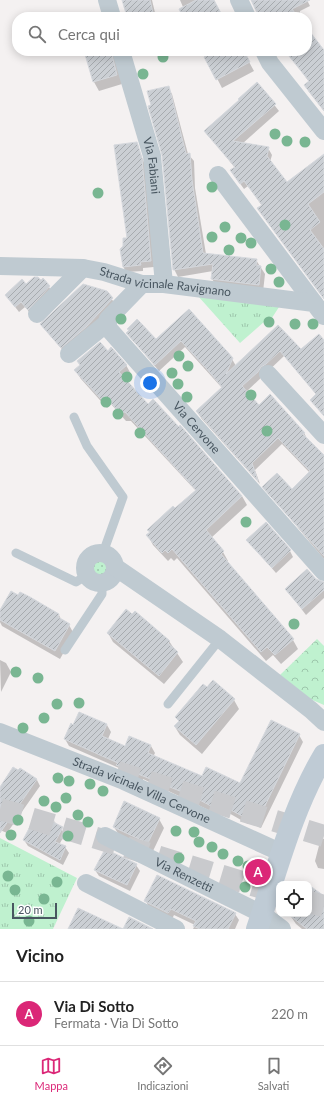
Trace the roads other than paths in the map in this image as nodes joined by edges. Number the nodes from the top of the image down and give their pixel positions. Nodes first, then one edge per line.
1 (107, 0) edge
2 (238, 0) edge
3 (111, 12) edge
4 (244, 12) edge
5 (123, 56) edge
6 (266, 56) edge
7 (324, 131) edge
8 (218, 175) dead end
9 (0, 266) edge
10 (83, 268) junction
11 (142, 284) junction
12 (164, 284) junction
13 (319, 309) edge
14 (37, 314) dead end
15 (107, 323) junction
16 (69, 354) dead end
17 (268, 374) dead end
18 (74, 417) dead end
19 (324, 435) edge
20 (103, 553) junction
21 (16, 554) dead end
22 (115, 567) junction
23 (324, 572) edge
24 (94, 579) junction
25 (220, 639) junction
26 (65, 650) dead end
27 (168, 704) dead end
28 (324, 722) edge
29 (0, 732) edge
30 (324, 755) edge
31 (105, 836) dead end
32 (282, 852) junction
33 (86, 883) dead end
34 (260, 922) edge
35 (176, 929) edge
36 (282, 929) edge

1 - 3 street
2 - 4 street
5 - 12 street, Via Fabiani
6 - 7 street
8 - 13 street
9 - 10 street, Strada vicinale Ravignano
10 - 11 street, Strada vicinale Ravignano
10 - 14 street
11 - 12 street, Strada vicinale Ravignano
11 - 15 street
12 - 13 street, Strada vicinale Ravignano
15 - 16 street
15 - 23 street, Via Cervone
17 - 19 street
18 - 20 lane
20 - 22 street
20 - 24 street
21 - 24 lane
22 - 24 street
22 - 25 street
24 - 26 lane
25 - 27 lane
25 - 28 street
29 - 32 street, Strada vicinale Villa Cervone
30 - 32 street
31 - 34 street, Via Renzetti
32 - 34 street
33 - 35 street
34 - 36 street, Via Renzetti

